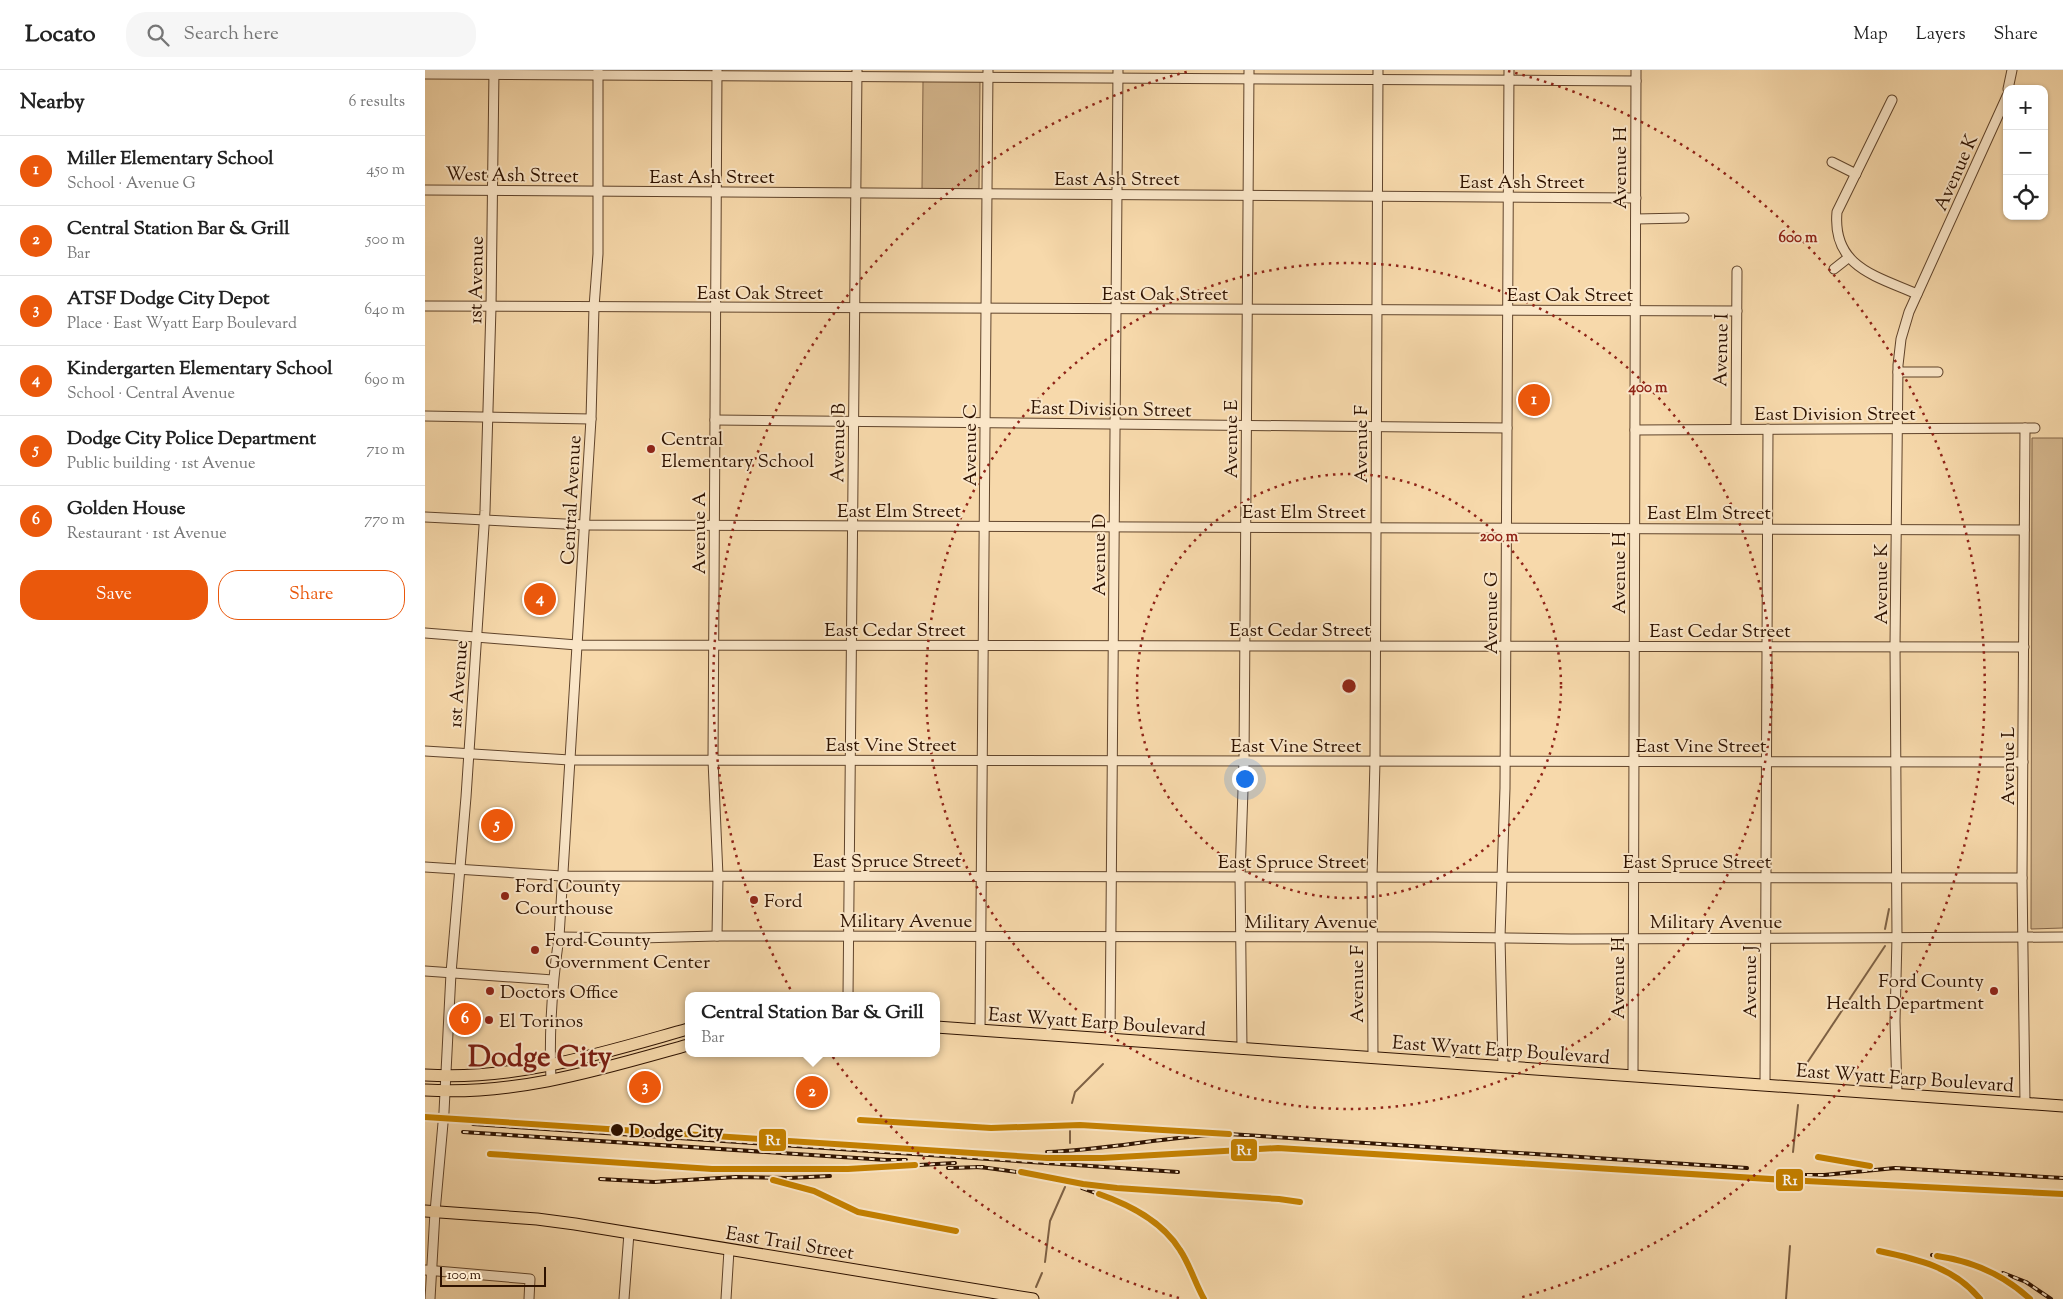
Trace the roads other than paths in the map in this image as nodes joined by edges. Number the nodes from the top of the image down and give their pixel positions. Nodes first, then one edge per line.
1 (1509, 70) edge
2 (1636, 70) edge
3 (2012, 70) edge
4 (494, 72) edge
5 (598, 73) edge
6 (717, 73) edge
7 (857, 73) edge
8 (425, 74) edge
9 (988, 74) edge
10 (1118, 74) edge
11 (1249, 74) edge
12 (1378, 75) edge
13 (1509, 80) junction
14 (1636, 81) junction
15 (2009, 85) edge
16 (1892, 100) dead end
17 (2003, 105) edge
18 (1832, 162) dead end
19 (1856, 174) junction
20 (425, 190) edge
21 (492, 190) junction
22 (598, 192) junction
23 (717, 192) junction
24 (856, 193) junction
25 (987, 194) junction
26 (1117, 195) junction
27 (1248, 195) junction
28 (1378, 196) junction
29 (1508, 197) junction
30 (1635, 198) junction
31 (1684, 218) dead end
32 (1635, 219) junction
33 (1848, 258) junction
34 (1834, 269) dead end
35 (1737, 271) dead end
36 (1917, 294) junction
37 (425, 306) edge
38 (491, 307) junction
39 (594, 307) junction
40 (715, 308) junction
41 (855, 308) junction
42 (986, 309) junction
43 (1116, 309) junction
44 (1247, 310) junction
45 (1377, 310) junction
46 (1507, 310) junction
47 (1635, 311) junction
48 (1737, 311) junction
49 (1898, 372) junction
50 (1938, 372) dead end
51 (425, 416) edge
52 (488, 416) junction
53 (591, 419) junction
54 (715, 420) junction
55 (854, 421) junction
56 (985, 423) junction
57 (1115, 424) junction
58 (1246, 426) junction
59 (1376, 427) junction
60 (1507, 428) junction
61 (2025, 428) junction
62 (2035, 428) dead end
63 (1735, 429) junction
64 (1768, 429) junction
65 (1897, 429) junction
66 (1635, 430) junction
67 (425, 517) edge
68 (484, 521) junction
69 (585, 525) junction
70 (715, 525) junction
71 (853, 526) junction
72 (984, 526) junction
73 (1114, 526) junction
74 (1246, 527) junction
75 (1376, 528) junction
76 (1506, 528) junction
77 (1635, 528) junction
78 (1767, 529) junction
79 (1896, 529) junction
80 (2024, 530) junction
81 (425, 633) edge
82 (476, 636) junction
83 (577, 644) junction
84 (714, 645) junction
85 (852, 645) junction
86 (983, 645) junction
87 (1113, 645) junction
88 (1245, 646) junction
89 (1375, 646) junction
90 (1506, 646) junction
91 (1635, 646) junction
92 (1767, 646) junction
93 (1895, 646) junction
94 (2024, 646) junction
95 (425, 751) edge
96 (469, 754) junction
97 (569, 760) junction
98 (713, 760) junction
99 (851, 760) junction
100 (983, 760) junction
101 (1113, 761) junction
102 (1244, 761) junction
103 (1375, 761) junction
104 (1505, 761) junction
105 (1634, 761) junction
106 (1766, 761) junction
107 (1895, 762) junction
108 (2023, 762) junction
109 (425, 867) edge
110 (459, 870) junction
111 (562, 876) junction
112 (718, 876) junction
113 (849, 876) junction
114 (1241, 876) junction
115 (1502, 876) junction
116 (982, 877) junction
117 (1111, 877) junction
118 (1372, 877) junction
119 (1634, 878) junction
120 (1766, 878) junction
121 (1896, 878) junction
122 (2022, 878) junction
123 (717, 936) junction
124 (849, 936) junction
125 (981, 936) junction
126 (1111, 937) junction
127 (1372, 937) junction
128 (1501, 937) junction
129 (1897, 937) junction
130 (2063, 937) edge
131 (559, 938) junction
132 (1241, 938) junction
133 (1634, 938) junction
134 (1766, 938) junction
135 (2022, 938) junction
136 (425, 971) edge
137 (451, 973) junction
138 (553, 980) junction
139 (848, 992) edge
140 (940, 1027) edge
141 (685, 1030) edge
142 (981, 1030) junction
143 (1111, 1039) junction
144 (685, 1046) edge
145 (1243, 1048) junction
146 (1373, 1058) junction
147 (550, 1066) junction
148 (1503, 1067) junction
149 (425, 1075) edge
150 (446, 1076) junction
151 (1633, 1076) junction
152 (551, 1080) junction
153 (1765, 1085) junction
154 (425, 1090) edge
155 (445, 1091) junction
156 (1897, 1094) junction
157 (2025, 1103) junction
158 (2063, 1106) edge
159 (430, 1212) edge
160 (629, 1233) junction
161 (729, 1250) junction
162 (429, 1271) edge
163 (430, 1299) edge
164 (529, 1299) edge
165 (624, 1299) edge
166 (726, 1299) edge
167 (1033, 1299) edge

1 - 13 street, Avenue G
2 - 14 street, Avenue H
3 - 15 street
4 - 5 street
4 - 8 street
4 - 21 street, 1st Avenue
5 - 6 street
5 - 22 street, Central Avenue
6 - 7 street
6 - 23 street, Avenue A
7 - 9 street
7 - 24 street, Avenue B
9 - 10 street
9 - 25 street, Avenue C
10 - 11 street
10 - 26 street, Avenue D
11 - 12 street
11 - 27 street, Avenue E
12 - 13 street
12 - 28 street, Avenue F
13 - 14 street
13 - 29 street, Avenue G
14 - 30 street, Avenue H
16 - 19 street
17 - 36 street, Avenue K
18 - 19 street
19 - 33 street
20 - 21 street, West Ash Street
21 - 22 street, West Ash Street
21 - 38 street, 1st Avenue
22 - 23 street, East Ash Street
22 - 39 street, Central Avenue
23 - 24 street, East Ash Street
23 - 40 street, Avenue A
24 - 25 street, East Ash Street
24 - 41 street, Avenue B
25 - 26 street, East Ash Street
25 - 42 street, Avenue C
26 - 27 street, East Ash Street
26 - 43 street, Avenue D
27 - 28 street, East Ash Street
27 - 44 street, Avenue E
28 - 29 street, East Ash Street
28 - 45 street, Avenue F
29 - 30 street, East Ash Street
29 - 46 street, Avenue G
30 - 32 street, Avenue H
31 - 32 street
32 - 47 street, Avenue H
33 - 34 street
33 - 36 street
35 - 48 street, Avenue I
36 - 49 street, Avenue K
37 - 38 street, East Oak Street
38 - 39 street, East Oak Street
38 - 52 street, 1st Avenue
39 - 40 street, East Oak Street
39 - 53 street, Central Avenue
40 - 41 street, East Oak Street
40 - 54 street, Avenue A
41 - 42 street, East Oak Street
41 - 55 street, Avenue B
42 - 43 street, East Oak Street
42 - 56 street, Avenue C
43 - 44 street, East Oak Street
43 - 57 street, Avenue D
44 - 45 street, East Oak Street
44 - 58 street, Avenue E
45 - 46 street, East Oak Street
45 - 59 street, Avenue F
46 - 47 street, East Oak Street
46 - 60 street, Avenue G
47 - 48 street, East Oak Street
47 - 66 street, Avenue H
48 - 63 street, Avenue I
49 - 50 street
49 - 65 street, Avenue K
51 - 52 street
52 - 53 street
52 - 68 street, 1st Avenue
53 - 69 street, Central Avenue
54 - 55 street, East Division Street
54 - 70 street, Avenue A
55 - 56 street, East Division Street
55 - 71 street, Avenue B
56 - 57 street, East Division Street
56 - 72 street, Avenue C
57 - 58 street, East Division Street
57 - 73 street, Avenue D
58 - 59 street, East Division Street
58 - 74 street, Avenue E
59 - 60 street, East Division Street
59 - 75 street, Avenue F
60 - 76 street, Avenue G
61 - 62 street, East Division Street
61 - 65 street, East Division Street
61 - 80 street, Avenue L
63 - 64 street, East Division Street
63 - 66 street, East Division Street
64 - 65 street, East Division Street
64 - 78 street, Avenue J
65 - 79 street, Avenue K
66 - 77 street, Avenue H
67 - 68 street, East Elm Street
68 - 69 street, East Elm Street
68 - 82 street, 1st Avenue
69 - 70 street, East Elm Street
69 - 83 street, Central Avenue
70 - 71 street, East Elm Street
70 - 84 street, Avenue A
71 - 72 street, East Elm Street
71 - 85 street, Avenue B
72 - 73 street, East Elm Street
72 - 86 street, Avenue C
73 - 74 street, East Elm Street
73 - 87 street, Avenue D
74 - 75 street, East Elm Street
74 - 88 street, Avenue E
75 - 76 street, East Elm Street
75 - 89 street, Avenue F
76 - 77 street, East Elm Street
76 - 90 street, Avenue G
77 - 78 street, East Elm Street
77 - 91 street, Avenue H
78 - 79 street, East Elm Street
78 - 92 street, Avenue J
79 - 80 street, East Elm Street
79 - 93 street, Avenue K
80 - 94 street, Avenue L
81 - 82 street, East Cedar Street
82 - 83 street, East Cedar Street
82 - 96 street, 1st Avenue
83 - 84 street, East Cedar Street
83 - 97 street, Central Avenue
84 - 85 street, East Cedar Street
84 - 98 street, Avenue A
85 - 86 street, East Cedar Street
85 - 99 street, Avenue B
86 - 87 street, East Cedar Street
86 - 100 street, Avenue C
87 - 88 street, East Cedar Street
87 - 101 street, Avenue D
88 - 89 street, East Cedar Street
88 - 102 street, Avenue E
89 - 90 street, East Cedar Street
89 - 103 street, Avenue F
90 - 91 street, East Cedar Street
90 - 104 street, Avenue G
91 - 92 street, East Cedar Street
91 - 105 street, Avenue H
92 - 93 street, East Cedar Street
92 - 106 street, Avenue J
93 - 94 street, East Cedar Street
93 - 107 street, Avenue K
94 - 108 street, Avenue L
95 - 96 street, East Vine Street
96 - 97 street, East Vine Street
96 - 110 street, 1st Avenue
97 - 98 street, East Vine Street
97 - 111 street, Central Avenue
98 - 99 street, East Vine Street
98 - 112 street, Avenue A
99 - 100 street, East Vine Street
99 - 113 street, Avenue B
100 - 101 street, East Vine Street
100 - 116 street, Avenue C
101 - 102 street, East Vine Street
101 - 117 street, Avenue D
102 - 103 street, East Vine Street
102 - 114 street, Avenue E
103 - 104 street, East Vine Street
103 - 118 street, Avenue F
104 - 105 street, East Vine Street
104 - 115 street, Avenue G
105 - 106 street, East Vine Street
105 - 119 street, Avenue H
106 - 107 street, East Vine Street
106 - 120 street, Avenue J
107 - 108 street, East Vine Street
107 - 121 street, Avenue K
108 - 122 street, Avenue L
109 - 110 street, East Spruce Street
110 - 111 street, East Spruce Street
110 - 137 street, 1st Avenue
111 - 112 street, East Spruce Street
111 - 131 street, Central Avenue
112 - 113 street, East Spruce Street
112 - 123 street, Avenue A
113 - 116 street, East Spruce Street
113 - 124 street, Avenue B
114 - 117 street, East Spruce Street
114 - 118 street, East Spruce Street
114 - 132 street, Avenue E
115 - 118 street, East Spruce Street
115 - 119 street, East Spruce Street
115 - 128 street, Avenue G
116 - 117 street, East Spruce Street
116 - 125 street, Avenue C
117 - 126 street, Avenue D
118 - 127 street, Avenue F
119 - 120 street, East Spruce Street
119 - 133 street, Avenue H
120 - 121 street, East Spruce Street
120 - 134 street, Avenue J
121 - 122 street, East Spruce Street
121 - 129 street, Avenue K
122 - 135 street, Avenue L
123 - 124 street, Military Avenue
123 - 131 street, Military Avenue
124 - 125 street, Military Avenue
124 - 139 street, Avenue B
125 - 126 street, Military Avenue
125 - 142 street, Avenue C
126 - 132 street, Military Avenue
126 - 143 street, Avenue D
127 - 128 street, Military Avenue
127 - 132 street, Military Avenue
127 - 146 street, Avenue F
128 - 133 street, Military Avenue
128 - 148 street, Avenue G
129 - 134 street, Military Avenue
129 - 135 street, Military Avenue
129 - 156 street, Avenue K
130 - 135 street, Military Avenue
131 - 138 street, Central Avenue
132 - 145 street, Avenue E
133 - 134 street, Military Avenue
133 - 151 street, Avenue H
134 - 153 street, Avenue J
135 - 157 street, Avenue L
136 - 137 street
137 - 138 street
137 - 150 street, 1st Avenue
138 - 147 street, Central Avenue
140 - 142 main road, East Wyatt Earp Boulevard
141 - 147 main road
142 - 143 main road, East Wyatt Earp Boulevard
143 - 145 main road, East Wyatt Earp Boulevard
144 - 152 main road
145 - 146 main road, East Wyatt Earp Boulevard
146 - 148 main road, East Wyatt Earp Boulevard
147 - 150 main road
147 - 152 street, Central Avenue
148 - 151 main road, East Wyatt Earp Boulevard
149 - 150 main road
150 - 155 street, 1st Avenue
151 - 153 main road, East Wyatt Earp Boulevard
152 - 155 main road
153 - 156 main road, East Wyatt Earp Boulevard
154 - 155 main road
155 - 159 street, 1st Avenue
156 - 157 main road, East Wyatt Earp Boulevard
157 - 158 main road, East Wyatt Earp Boulevard
159 - 160 main road, East Trail Street
159 - 162 street, 1st Avenue
160 - 161 main road, East Trail Street
160 - 165 street
161 - 166 street
161 - 167 main road, East Trail Street
162 - 163 street, 1st Avenue
162 - 164 street

